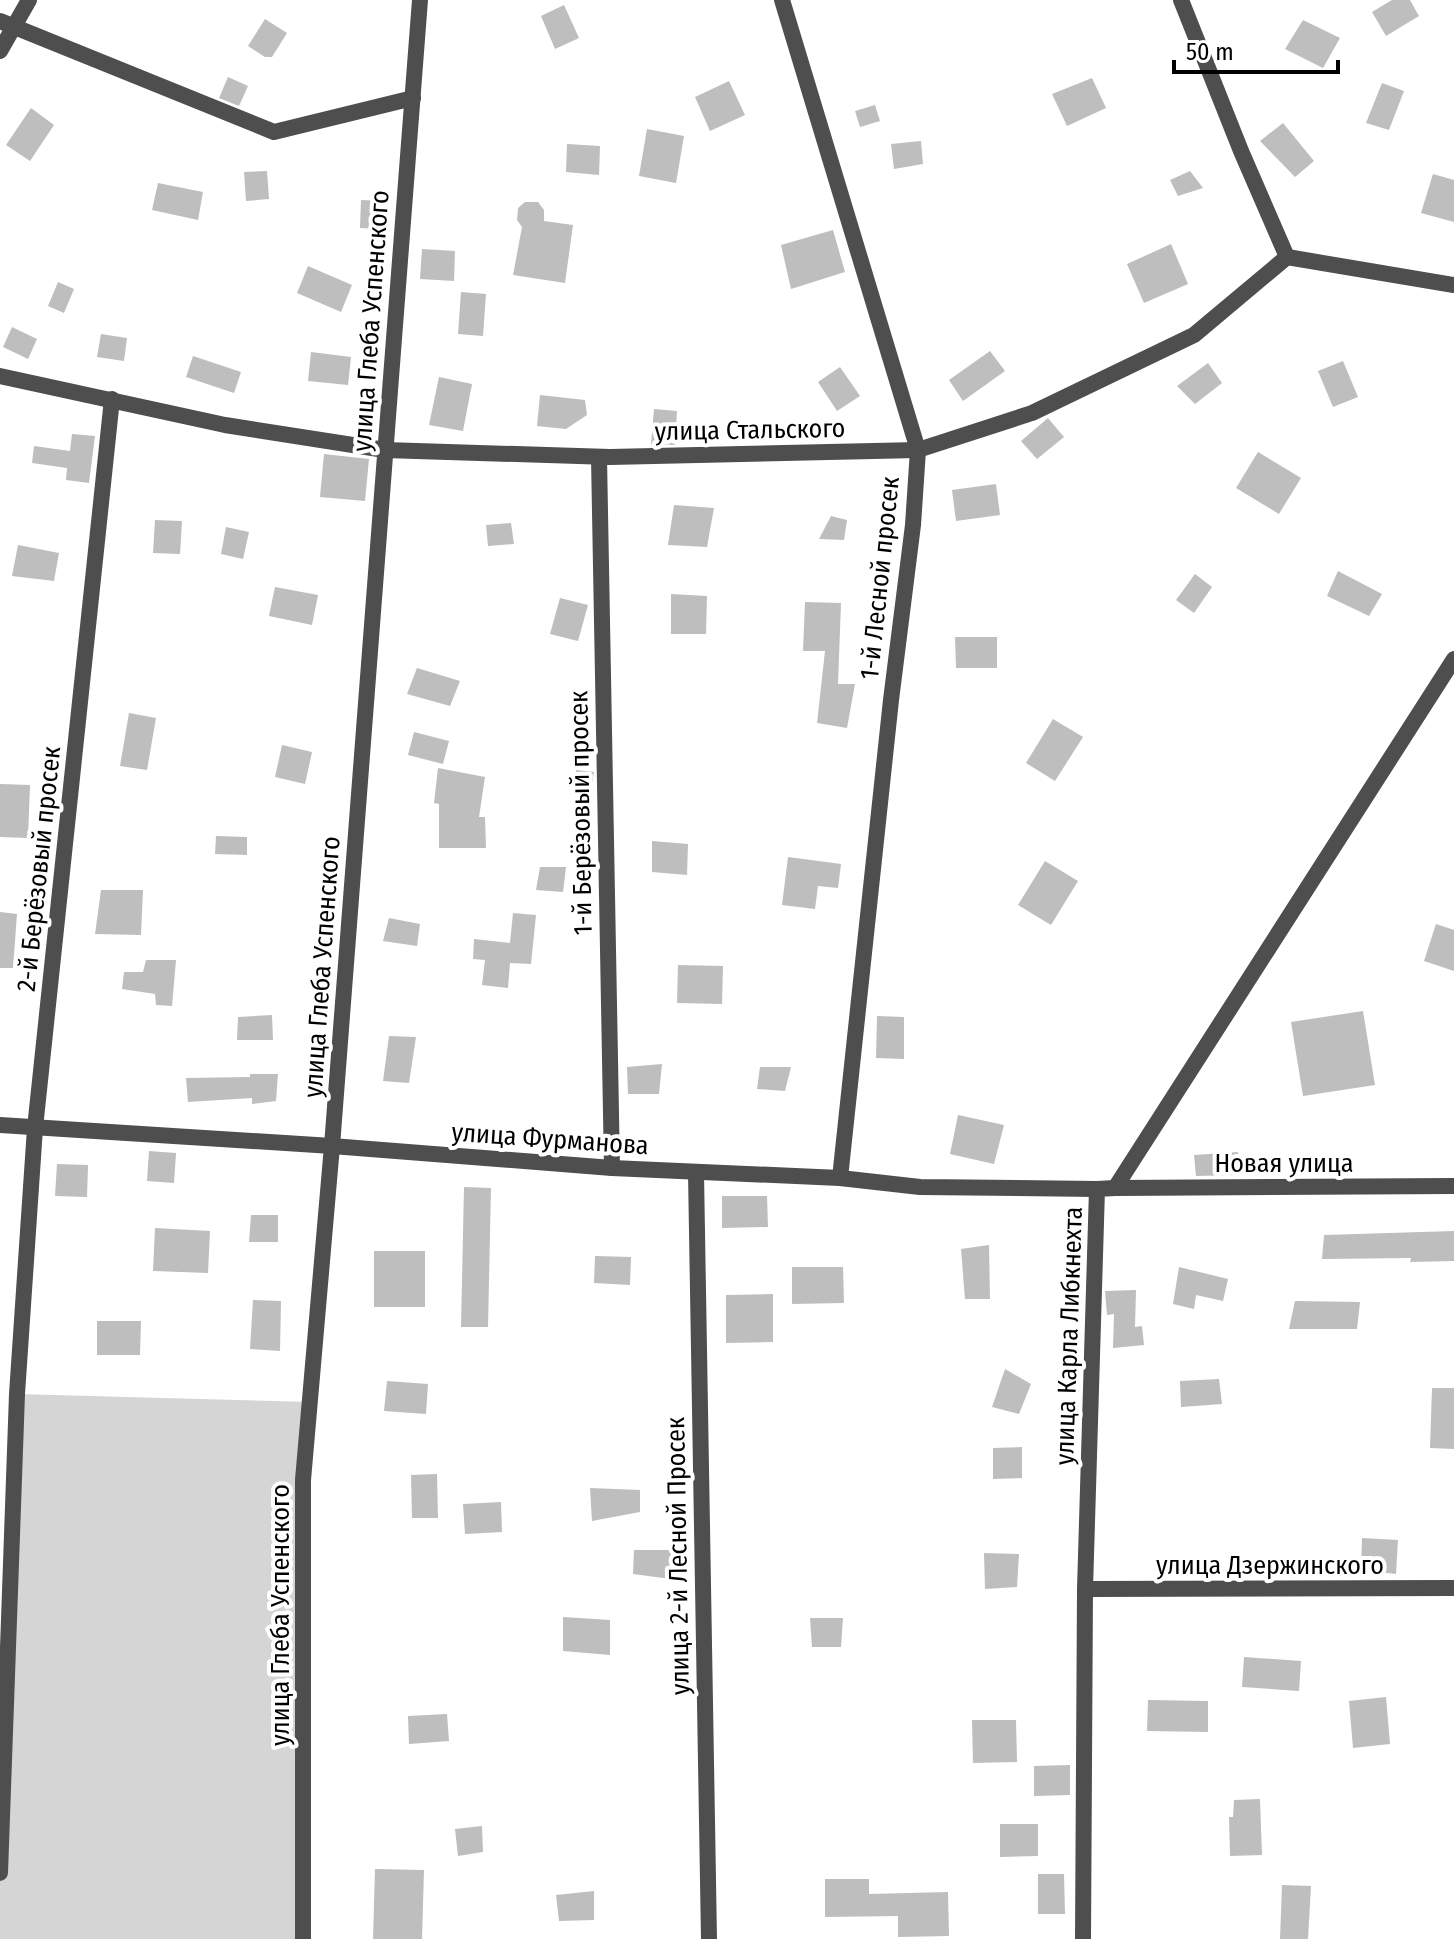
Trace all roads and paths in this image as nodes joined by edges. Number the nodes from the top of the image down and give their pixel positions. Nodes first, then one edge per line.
1 (29, 0) edge
2 (420, 0) edge
3 (782, 0) edge
4 (1181, 0) edge
5 (7, 24) edge
6 (0, 51) edge
7 (413, 98) junction
8 (1287, 257) junction
9 (1454, 285) edge
10 (0, 376) edge
11 (112, 399) junction
12 (385, 450) junction
13 (918, 450) junction
14 (599, 457) junction
15 (1454, 659) edge
16 (0, 1125) edge
17 (35, 1128) junction
18 (332, 1146) junction
19 (612, 1168) junction
20 (696, 1173) junction
21 (840, 1178) junction
22 (1454, 1186) edge
23 (1115, 1188) junction
24 (1097, 1189) junction
25 (1454, 1588) edge
26 (1085, 1589) junction
27 (0, 1873) edge
28 (303, 1939) edge
29 (709, 1939) edge
30 (1083, 1939) edge

1 - 5 street
2 - 7 street, улица Глеба Успенского
3 - 13 street, 1-й Лесной просек
4 - 8 street
5 - 6 street
5 - 7 street
7 - 12 street, улица Глеба Успенского
8 - 9 street
8 - 13 street, улица Стальского
10 - 11 street, улица Стальского
11 - 12 street, улица Стальского
11 - 17 street, 2-й Берёзовый просек
12 - 14 street, улица Стальского
12 - 18 street, улица Глеба Успенского
13 - 14 street, улица Стальского
13 - 21 street, 1-й Лесной просек
14 - 19 street, 1-й Берёзовый просек
15 - 23 street, улица Карла Либкнехта
16 - 17 street, улица Фурманова
17 - 18 street, улица Фурманова
17 - 27 street, 2-й Берёзовый просек
18 - 19 street, улица Фурманова
18 - 28 street, улица Глеба Успенского
19 - 20 street, улица Фурманова
20 - 21 street, улица Фурманова
20 - 29 street, улица 2-й Лесной Просек
21 - 24 street, улица Фурманова
22 - 23 street, Новая улица
23 - 24 street, улица Карла Либкнехта
24 - 26 street, улица Карла Либкнехта
25 - 26 street, улица Дзержинского
26 - 30 street, улица Карла Либкнехта

